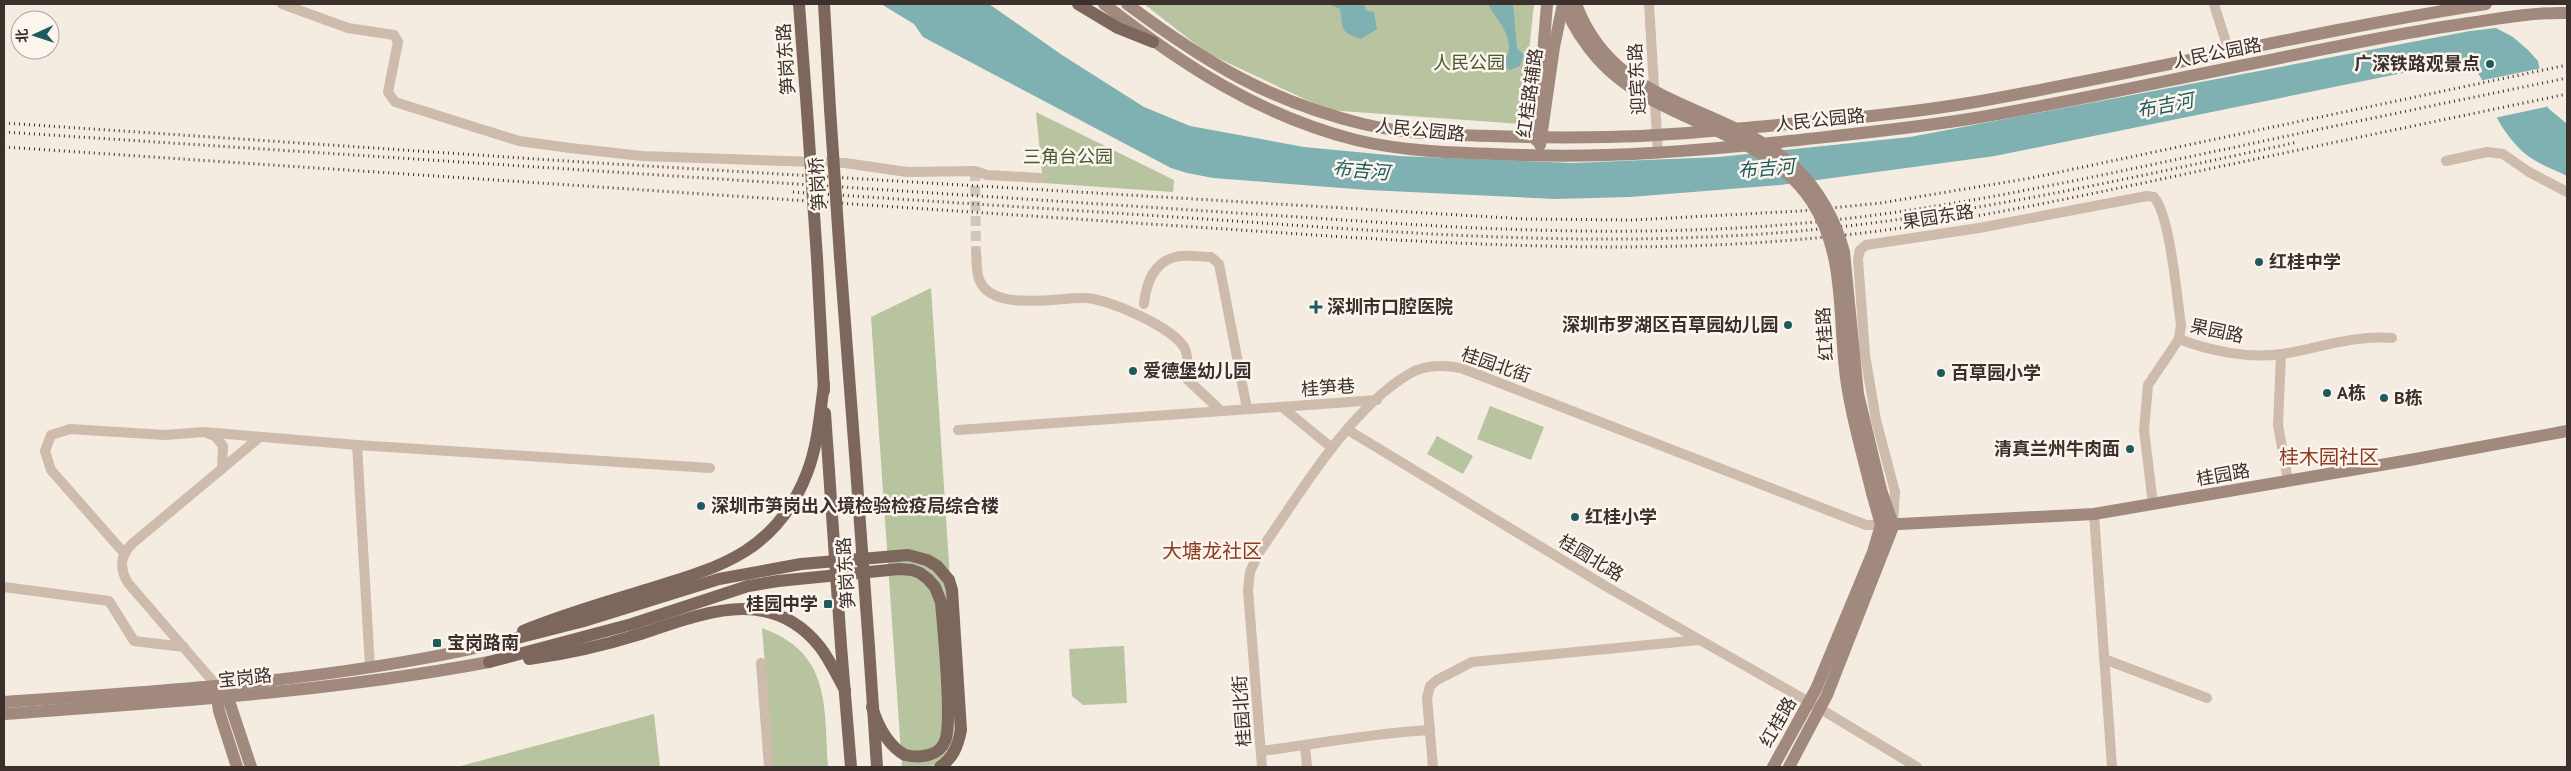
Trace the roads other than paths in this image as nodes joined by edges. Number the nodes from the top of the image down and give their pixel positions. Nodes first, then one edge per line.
1 (282, 4) edge
2 (799, 4) edge
3 (824, 4) edge
4 (1078, 4) edge
5 (1104, 4) edge
6 (1127, 4) edge
7 (1547, 4) edge
8 (1564, 4) edge
9 (1576, 4) edge
10 (1649, 4) edge
11 (2214, 4) edge
12 (2486, 4) edge
13 (2567, 12) edge
14 (1152, 42) junction
15 (2228, 52) junction
16 (807, 111) joint
17 (1657, 137) junction
18 (1539, 138) junction
19 (1658, 153) junction
20 (1538, 155) junction
21 (2446, 161) dead end
22 (1041, 178) dead end
23 (2567, 192) edge
24 (976, 252) tunnel mouth
25 (840, 256) joint
26 (817, 258) joint
27 (1144, 304) dead end
28 (2392, 338) dead end
29 (2180, 339) junction
30 (2281, 354) junction
31 (824, 384) junction
32 (1376, 400) junction
33 (1282, 408) junction
34 (1247, 409) junction
35 (1221, 411) junction
36 (958, 430) dead end
37 (1348, 430) junction
38 (2567, 431) edge
39 (204, 432) junction
40 (260, 437) junction
41 (357, 445) junction
42 (1332, 448) junction
43 (710, 468) dead end
44 (222, 469) junction
45 (2288, 481) junction
46 (1877, 491) junction
47 (2153, 504) junction
48 (2094, 514) junction
49 (1887, 525) junction
50 (124, 553) junction
51 (4, 587) edge
52 (1699, 640) junction
53 (184, 646) junction
54 (486, 646) junction
55 (2104, 659) junction
56 (489, 662) junction
57 (761, 663) dead end
58 (370, 666) junction
59 (845, 690) junction
60 (220, 694) junction
61 (2207, 698) dead end
62 (4, 702) edge
63 (1815, 706) junction
64 (872, 707) junction
65 (4, 714) edge
66 (1430, 730) junction
67 (1305, 746) junction
68 (1261, 750) junction
69 (237, 767) edge
70 (251, 767) edge
71 (769, 767) edge
72 (851, 767) edge
73 (877, 767) edge
74 (940, 767) edge
75 (1262, 767) edge
76 (1307, 767) edge
77 (1433, 767) edge
78 (1773, 767) edge
79 (1789, 767) edge
80 (1917, 767) edge
81 (2112, 767) edge

1 - 22 street
2 - 16 main road, 笋岗东路
3 - 25 main road, 笋岗桥, bridge
4 - 14 main road
5 - 14 main road, 人民公园路
6 - 18 main road, 人民公园路
7 - 18 main road, 红桂路辅路
8 - 18 main road, 红桂路辅路
8 - 46 main road, 红桂路, bridge
9 - 46 main road, 红桂路, bridge
10 - 17 street, 迎宾东路
11 - 15 street
12 - 15 main road, 人民公园路
13 - 19 main road, 人民公园路
14 - 20 main road, 人民公园路
15 - 17 main road, 人民公园路
16 - 26 main road, 笋岗桥, bridge
17 - 18 main road, 人民公园路
17 - 19 street, 迎宾东路
18 - 20 main road, 红桂路辅路
19 - 20 main road, 人民公园路
21 - 23 street
24 - 35 street
25 - 64 main road, 笋岗东路, bridge
26 - 31 main road, 笋岗东路
27 - 34 street
28 - 30 street, 果园路
29 - 30 street, 果园路
29 - 47 street, 果园路
29 - 49 street, 果园东路
30 - 45 street
31 - 54 main road
31 - 59 main road, 笋岗东路, bridge
32 - 33 street, 桂笋巷
32 - 37 street, 桂园北街
32 - 49 street, 桂园北街
33 - 34 street, 桂笋巷
33 - 42 street
34 - 35 street, 桂笋巷
35 - 36 street, 桂笋巷
37 - 42 street, 桂园北街
37 - 52 street, 桂圆北路
38 - 45 main road, 桂园路
39 - 40 street
39 - 44 street
39 - 50 street
40 - 41 street
40 - 44 street
41 - 43 street
41 - 58 street
42 - 68 street, 桂园北街
44 - 50 street
45 - 47 main road, 桂园路
46 - 49 main road, 红桂路
47 - 48 main road, 桂园路
48 - 49 main road, 桂园路
48 - 55 street
49 - 63 main road, 红桂路
50 - 53 street
51 - 53 street
52 - 63 street, 桂圆北路
52 - 66 street
53 - 60 street
54 - 58 main road, 宝岗路
54 - 74 main road
55 - 61 street
55 - 81 street
56 - 59 main road
56 - 60 main road, 宝岗路
56 - 64 main road
57 - 71 street
58 - 60 main road, 宝岗路
59 - 72 main road, 笋岗东路
60 - 62 main road, 宝岗路
60 - 65 main road, 宝岗路
60 - 69 main road
60 - 70 main road
63 - 78 main road, 红桂路
63 - 79 main road, 红桂路
63 - 80 street, 桂圆北路
64 - 73 main road, 笋岗东路
66 - 67 street
66 - 77 street
67 - 68 street
67 - 76 street
68 - 75 street, 桂园北街

